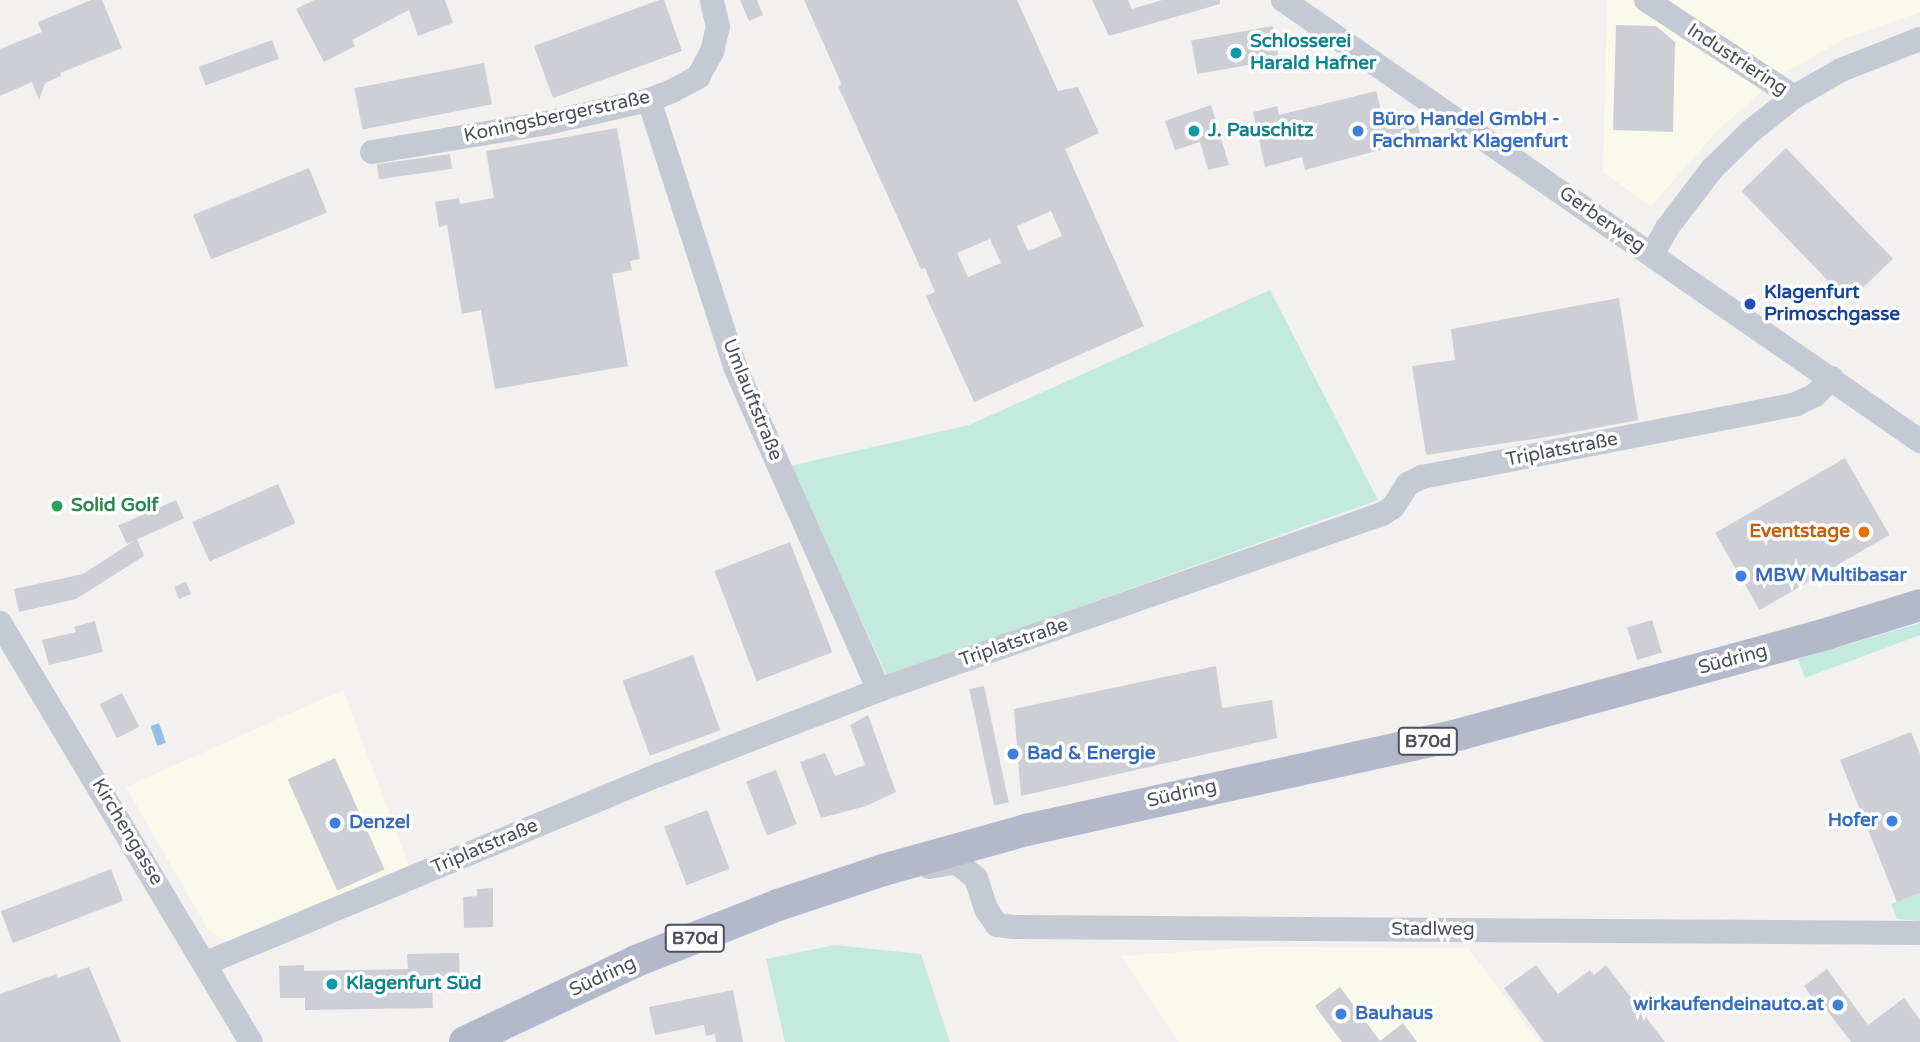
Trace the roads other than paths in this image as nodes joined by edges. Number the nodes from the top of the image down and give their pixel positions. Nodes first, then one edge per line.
1 (712, 0) edge
2 (1283, 0) edge
3 (1646, 0) edge
4 (1920, 39) edge
5 (1794, 97) junction
6 (649, 100) junction
7 (372, 152) dead end
8 (1652, 255) junction
9 (1832, 378) junction
10 (1920, 441) edge
11 (1920, 605) edge
12 (0, 623) edge
13 (879, 690) junction
14 (1026, 830) junction
15 (883, 870) junction
16 (976, 878) junction
17 (1920, 933) edge
18 (204, 964) junction
19 (251, 1042) edge
20 (465, 1042) edge

1 - 6 street, Koningsbergerstraße
2 - 8 street, Gerberweg
3 - 5 street, Industriering
4 - 5 street
5 - 8 street
6 - 7 street, Koningsbergerstraße
6 - 13 street, Umlauftstraße
8 - 9 street, Gerberweg
9 - 10 street, Gerberweg
9 - 13 street, Triplatstraße
11 - 14 main road, Südring / B70d
12 - 18 street, Kirchengasse
13 - 18 street, Triplatstraße
14 - 15 main road, Südring / B70d
14 - 16 street
15 - 16 street
15 - 20 main road, Südring / B70d
16 - 17 street, Stadlweg
18 - 19 street, Kirchengasse

